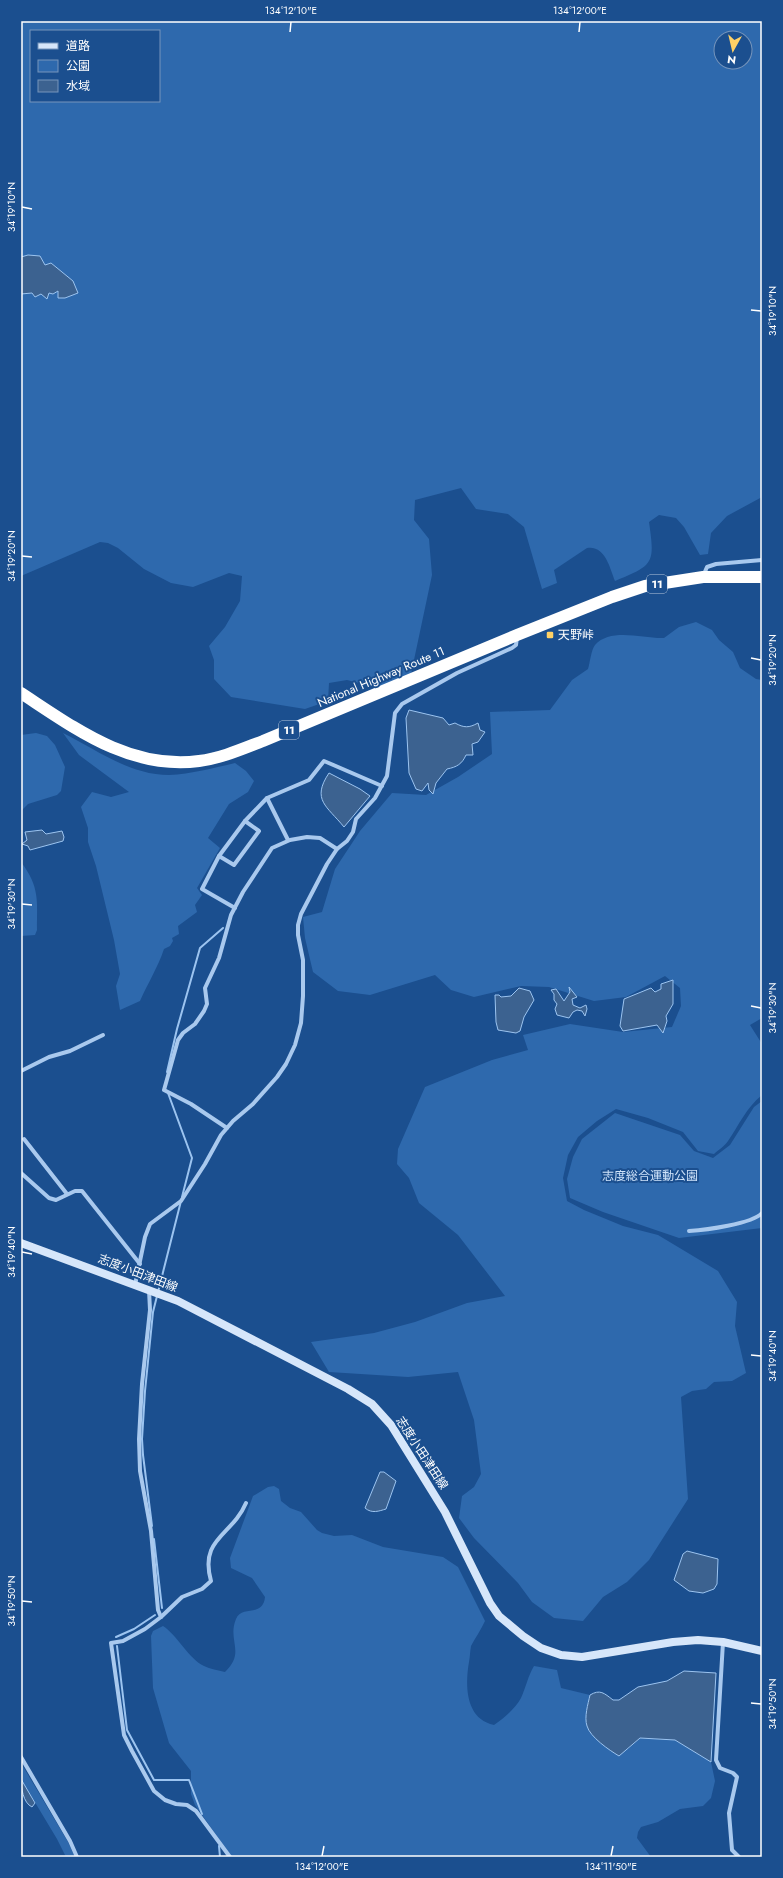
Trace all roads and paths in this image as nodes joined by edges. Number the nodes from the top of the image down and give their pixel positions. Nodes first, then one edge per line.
1 (762, 560) edge
2 (703, 577) junction
3 (762, 577) edge
4 (517, 635) junction
5 (21, 693) edge
6 (382, 786) junction
7 (267, 798) junction
8 (245, 820) junction
9 (288, 840) junction
10 (337, 849) junction
11 (219, 856) junction
12 (234, 908) junction
13 (103, 1035) dead end
14 (21, 1071) edge
15 (227, 1128) junction
16 (24, 1139) dead end
17 (21, 1173) edge
18 (67, 1194) junction
19 (762, 1213) edge
20 (689, 1231) dead end
21 (21, 1243) edge
22 (140, 1264) junction
23 (135, 1284) junction
24 (149, 1290) junction
25 (246, 1503) dead end
26 (161, 1617) junction
27 (723, 1642) junction
28 (762, 1651) edge
29 (21, 1757) edge
30 (77, 1857) edge
31 (230, 1857) edge
32 (740, 1857) edge

1 - 2 street
2 - 3 highway, National Highway Route 11 / 11
2 - 4 highway, National Highway Route 11 / 11
4 - 5 highway, National Highway Route 11 / 11
4 - 6 street
6 - 7 street
6 - 10 street
7 - 8 street
7 - 9 street
8 - 11 street
8 - 11 street
9 - 10 street
9 - 12 street
10 - 15 street
11 - 12 street
12 - 15 street
13 - 14 street
15 - 22 street
16 - 18 street
17 - 18 street
18 - 22 street
19 - 20 street
21 - 23 main road, 志度小田津田線
22 - 23 street
23 - 24 main road, 志度小田津田線
24 - 26 street
24 - 27 main road, 志度小田津田線
25 - 26 street
26 - 31 street
27 - 28 main road, 志度小田津田線
27 - 32 street
29 - 30 street

